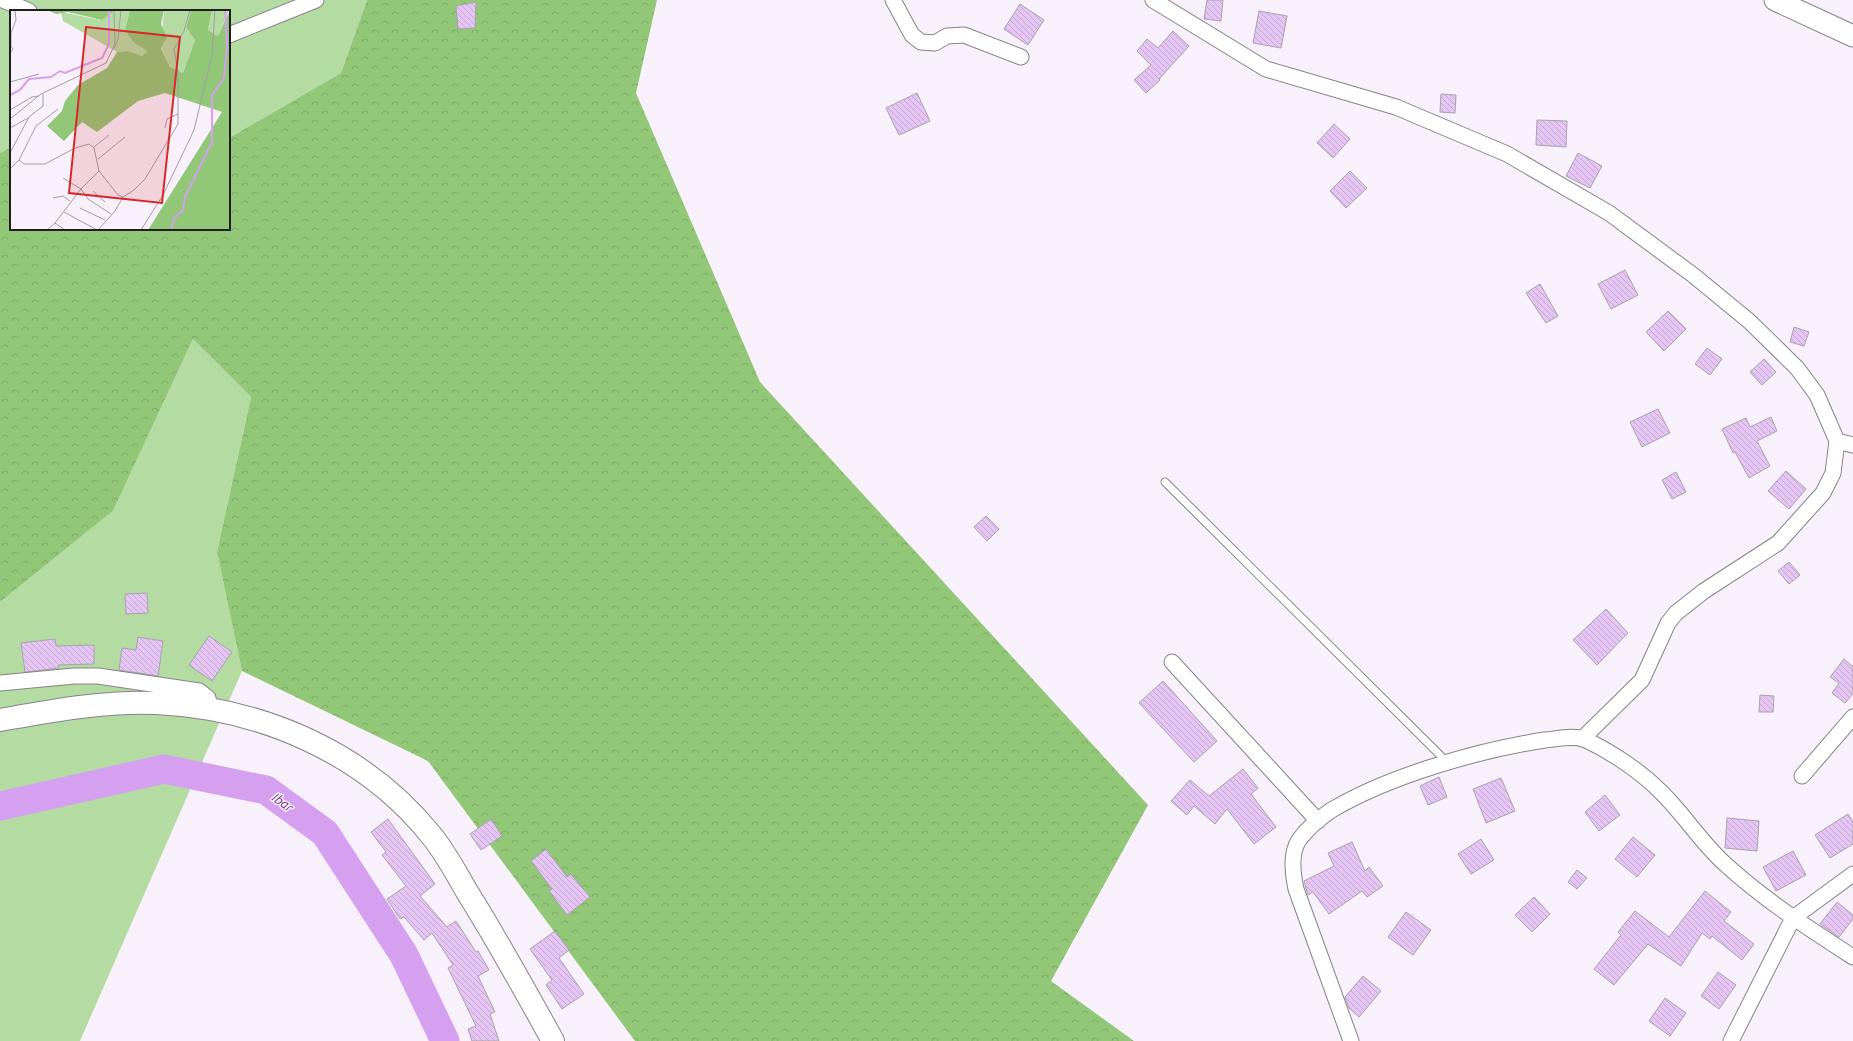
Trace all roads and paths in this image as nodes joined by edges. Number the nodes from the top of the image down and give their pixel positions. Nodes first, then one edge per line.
1 (3, 0) edge
2 (316, 0) edge
3 (894, 0) edge
4 (1153, 0) edge
5 (1775, 0) edge
6 (27, 10) edge
7 (230, 35) edge
8 (1853, 36) edge
9 (1020, 57) dead end
10 (1837, 441) junction
11 (1853, 445) edge
12 (1165, 482) dead end
13 (1172, 662) dead end
14 (0, 683) edge
15 (210, 709) junction
16 (1853, 717) edge
17 (0, 720) edge
18 (1582, 738) junction
19 (1448, 762) junction
20 (1802, 776) dead end
21 (1318, 821) junction
22 (1853, 874) edge
23 (1793, 918) junction
24 (1853, 957) edge
25 (553, 1041) edge
26 (1351, 1041) edge
27 (1731, 1041) edge

1 - 6 street
2 - 7 street
3 - 9 street
4 - 10 street
5 - 8 main road
10 - 11 street
10 - 18 street
12 - 19 lane
13 - 21 street
14 - 15 street
15 - 17 main road
15 - 25 main road
16 - 20 street
18 - 19 street
18 - 23 street
19 - 21 street
21 - 26 street
22 - 23 street
23 - 24 street
23 - 27 street

